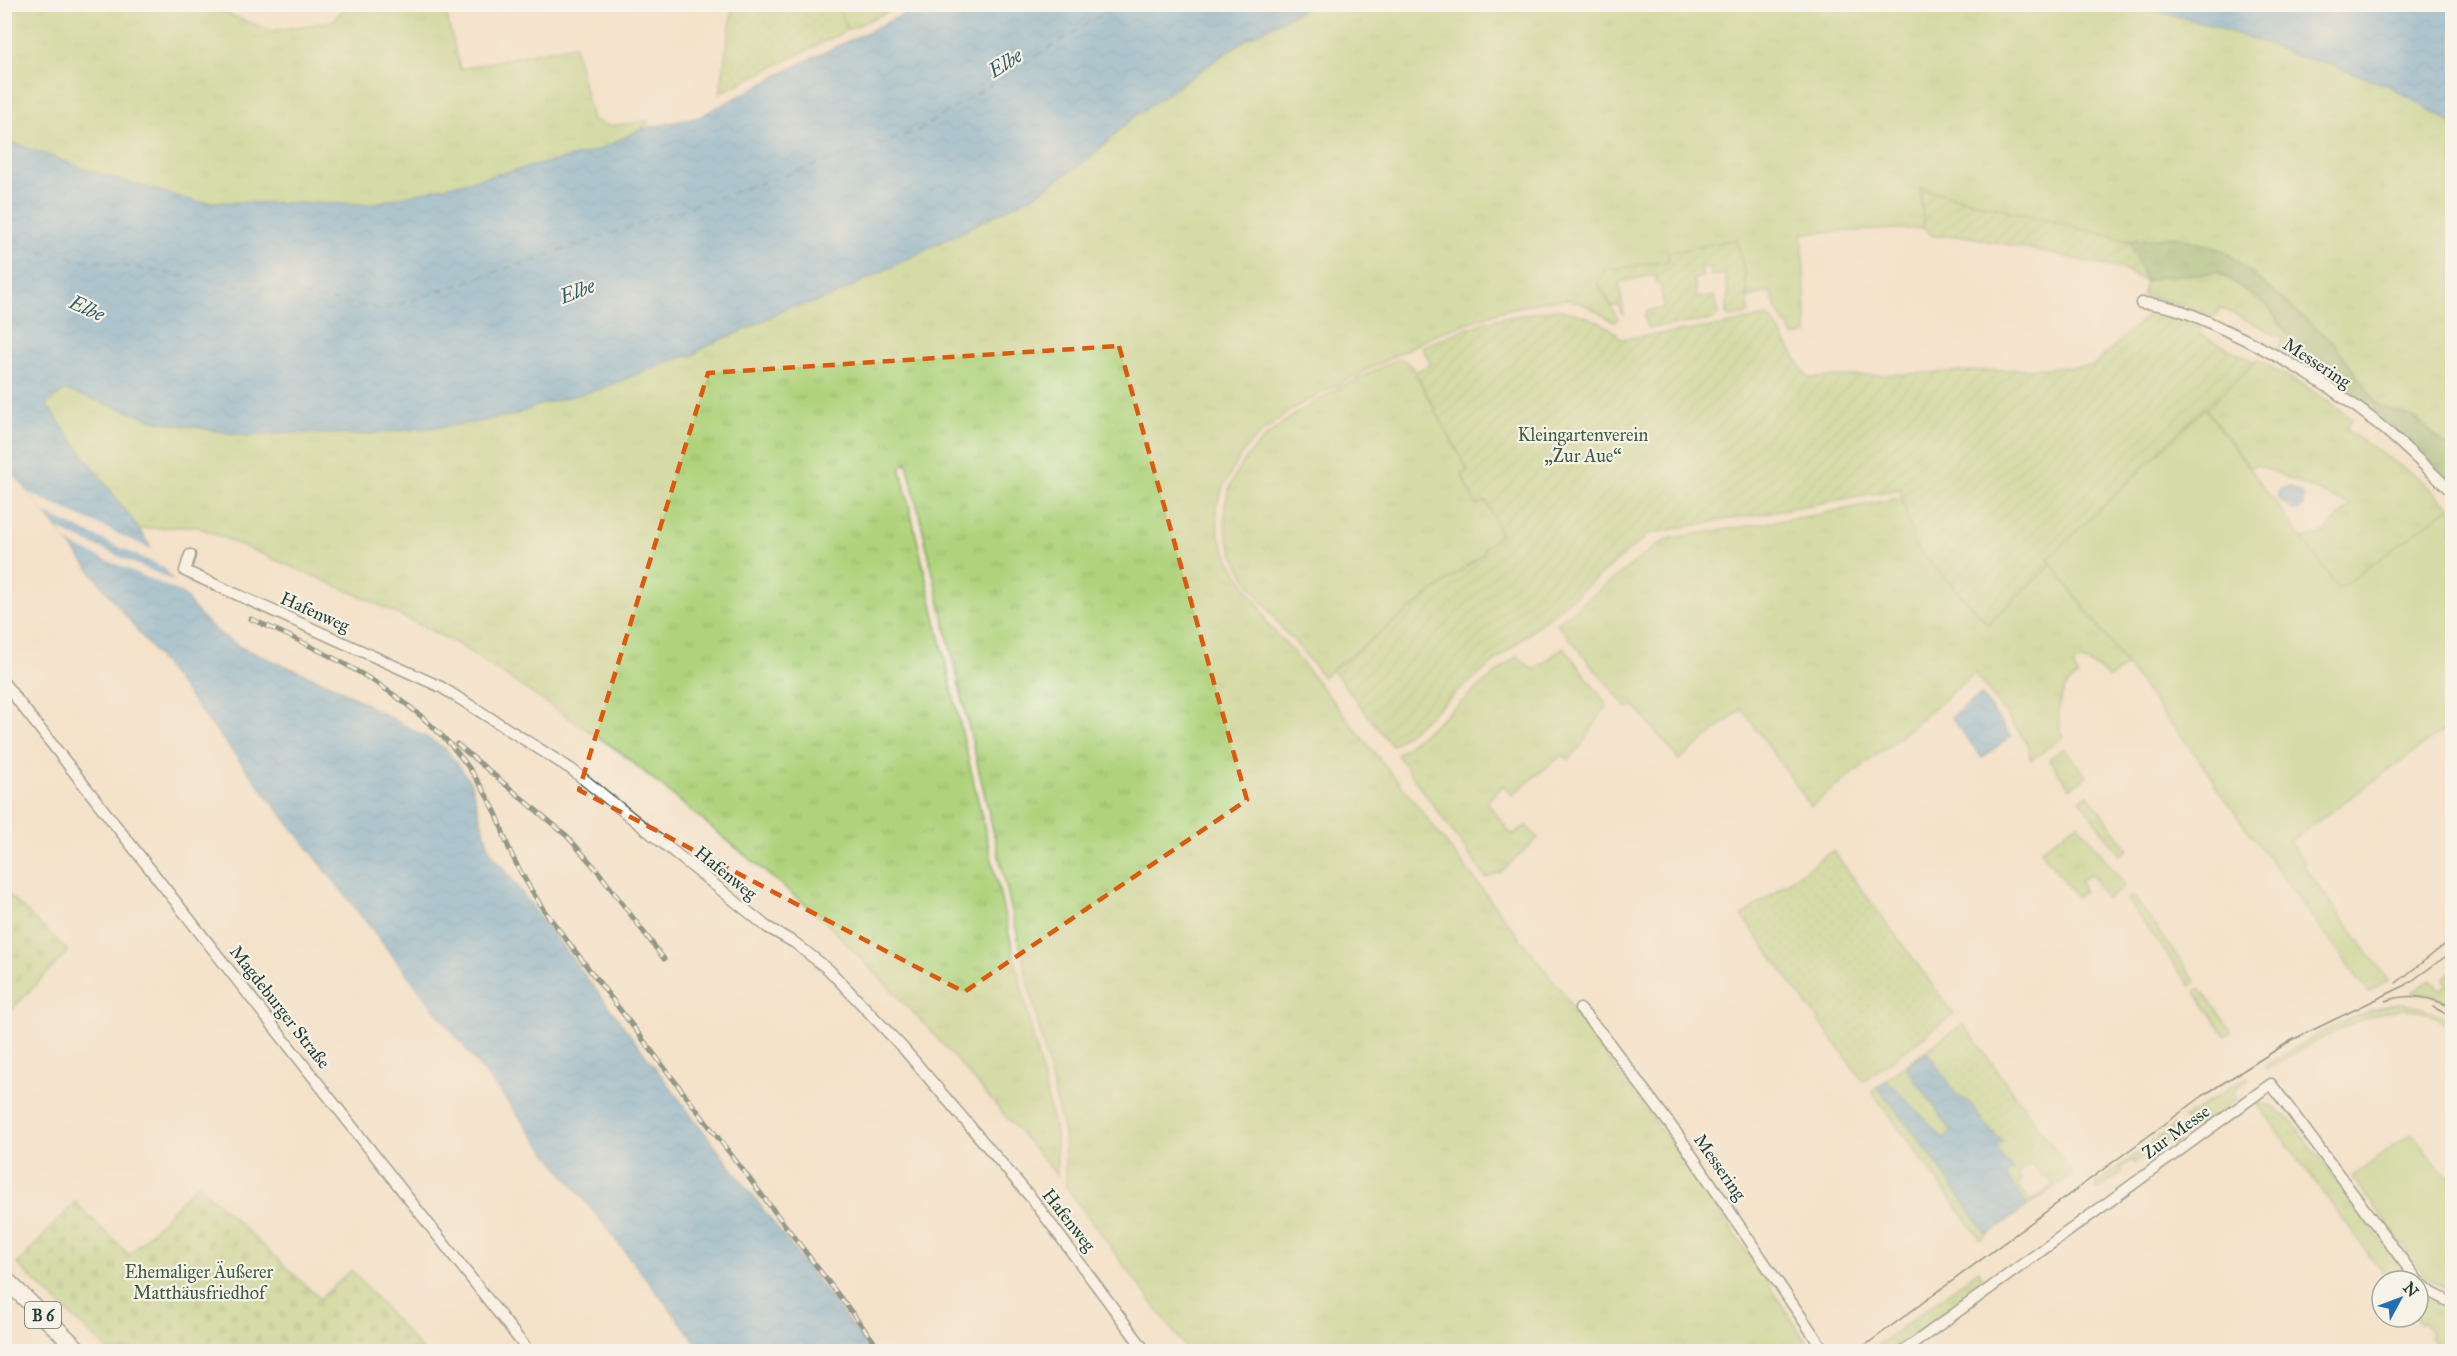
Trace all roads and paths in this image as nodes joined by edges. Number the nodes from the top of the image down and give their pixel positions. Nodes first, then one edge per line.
1 (2141, 303) dead end
2 (2452, 492) edge
3 (190, 555) dead end
4 (4, 683) edge
5 (1580, 1009) dead end
6 (2409, 1269) edge
7 (4, 1278) edge
8 (2430, 1291) edge
9 (2452, 1303) edge
10 (81, 1352) edge
11 (529, 1352) edge
12 (1146, 1352) edge
13 (1825, 1352) edge
14 (1902, 1352) edge

1 - 2 street, Messering
3 - 12 street, Hafenweg
4 - 11 street, Magdeburger Straße
5 - 13 street, Messering
6 - 14 street, Zur Messe
7 - 10 main road, B 6
8 - 9 street, Zur Messe

